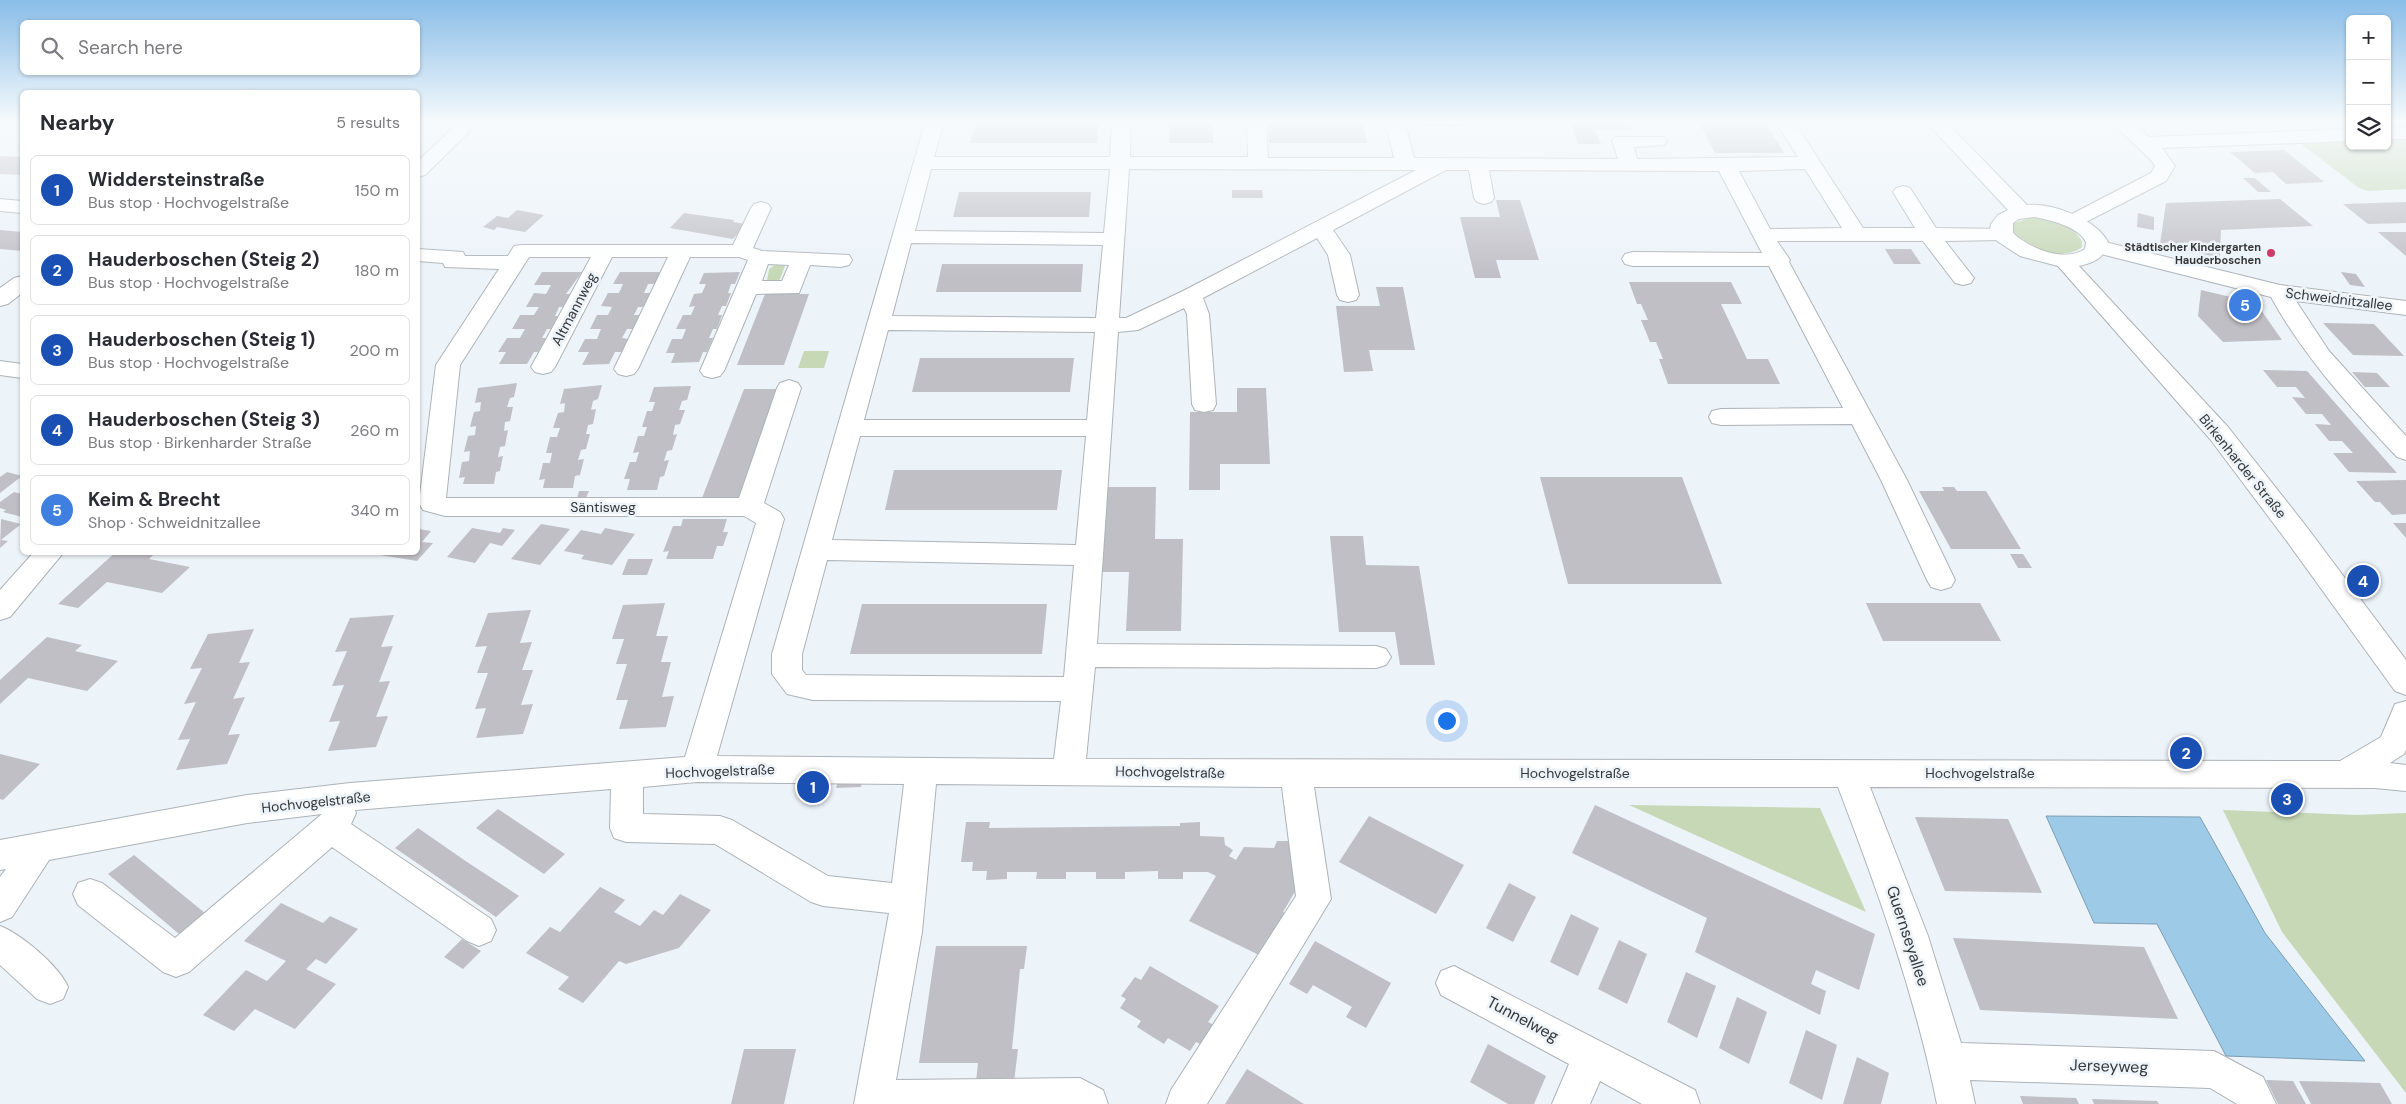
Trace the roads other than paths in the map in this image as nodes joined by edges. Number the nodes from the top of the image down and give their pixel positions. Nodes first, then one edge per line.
1 (921, 175) edge
2 (1119, 175) edge
3 (1422, 175) edge
4 (1480, 175) edge
5 (1731, 175) edge
6 (1818, 175) edge
7 (1987, 175) edge
8 (2160, 175) edge
9 (1903, 192) dead end
10 (1484, 198) dead end
11 (0, 205) edge
12 (20, 207) edge
13 (761, 208) dead end
14 (2022, 212) junction
15 (2073, 221) junction
16 (1321, 228) junction
17 (1856, 234) junction
18 (2003, 234) junction
19 (1765, 235) junction
20 (1930, 235) junction
21 (902, 237) junction
22 (1114, 239) junction
23 (2097, 246) junction
24 (605, 251) junction
25 (682, 251) junction
26 (751, 254) junction
27 (420, 255) edge
28 (518, 257) junction
29 (802, 258) junction
30 (1633, 259) dead end
31 (841, 260) dead end
32 (1778, 260) junction
33 (2064, 260) junction
34 (1963, 278) dead end
35 (20, 284) edge
36 (748, 287) junction
37 (2280, 292) junction
38 (1348, 295) dead end
39 (1191, 296) junction
40 (0, 299) edge
41 (2389, 301) edge
42 (879, 323) junction
43 (1106, 325) junction
44 (543, 367) dead end
45 (0, 368) edge
46 (626, 369) dead end
47 (20, 371) edge
48 (712, 371) dead end
49 (789, 388) dead end
50 (1204, 404) dead end
51 (1861, 416) junction
52 (1721, 417) dead end
53 (850, 428) junction
54 (1098, 428) junction
55 (2406, 451) edge
56 (749, 507) junction
57 (817, 550) junction
58 (47, 555) edge
59 (1088, 555) junction
60 (1941, 580) dead end
61 (0, 609) edge
62 (1080, 656) junction
63 (1376, 657) dead end
64 (2404, 686) edge
65 (1077, 689) junction
66 (2406, 713) edge
67 (697, 769) junction
68 (921, 770) junction
69 (1069, 770) junction
70 (1296, 773) junction
71 (1848, 773) junction
72 (2345, 775) junction
73 (628, 776) junction
74 (2406, 778) edge
75 (350, 797) junction
76 (331, 828) junction
77 (39, 847) junction
78 (0, 854) edge
79 (90, 894) dead end
80 (908, 900) junction
81 (0, 906) edge
82 (479, 930) dead end
83 (0, 942) edge
84 (1454, 983) dead end
85 (50, 987) dead end
86 (1591, 1056) junction
87 (1948, 1061) junction
88 (873, 1101) edge
89 (1089, 1104) edge
90 (1185, 1104) edge
91 (1571, 1104) edge
92 (1681, 1104) edge
93 (1956, 1104) edge
94 (2257, 1104) edge

1 - 21 street
2 - 22 street
3 - 16 street
4 - 10 street
5 - 19 street
6 - 17 street
7 - 14 street
8 - 15 street
9 - 20 street
11 - 12 street
13 - 26 street
14 - 15 street
14 - 18 street
15 - 23 street
16 - 38 street
16 - 39 street
17 - 19 street
17 - 20 street
18 - 20 street
18 - 33 street
19 - 32 street
20 - 34 street
21 - 22 street
21 - 42 street
22 - 43 street
23 - 33 street
23 - 37 street, Schweidnitzallee
24 - 25 street, Altmannweg
24 - 28 street, Altmannweg
24 - 44 street, Altmannweg
25 - 26 street, Altmannweg
25 - 46 street
26 - 29 street, Altmannweg
26 - 36 street
27 - 28 street, Altmannweg
28 - 56 street, Säntisweg
29 - 31 street, Altmannweg
29 - 36 street
30 - 32 street
32 - 51 street
33 - 64 street, Birkenharder Straße
35 - 40 street
36 - 48 street
37 - 41 street, Schweidnitzallee
37 - 55 street
39 - 43 street
39 - 50 street
42 - 43 street
42 - 53 street
43 - 54 street
45 - 47 street
49 - 56 street
51 - 52 street
51 - 60 street
53 - 54 street
53 - 57 street
54 - 59 street
56 - 67 street, Säntisweg
57 - 59 street
57 - 65 street
58 - 61 street
59 - 62 street
62 - 63 street
62 - 65 street
65 - 69 street
66 - 72 street
67 - 68 street, Hochvogelstraße
67 - 73 street, Hochvogelstraße
68 - 69 street, Hochvogelstraße
68 - 80 street
69 - 70 street, Hochvogelstraße
70 - 71 street, Hochvogelstraße
70 - 90 street
71 - 72 street, Hochvogelstraße
71 - 87 street, Guernseyallee
72 - 74 street, Hochvogelstraße
73 - 75 street, Hochvogelstraße
73 - 80 street
75 - 76 street
75 - 77 street, Hochvogelstraße
76 - 79 street
76 - 82 street
77 - 78 street, Hochvogelstraße
77 - 81 street
80 - 88 street
83 - 85 street
84 - 86 street, Tunnelweg
86 - 91 street
86 - 92 street, Tunnelweg
87 - 93 street, Guernseyallee
87 - 94 street, Jerseyweg
88 - 89 street

